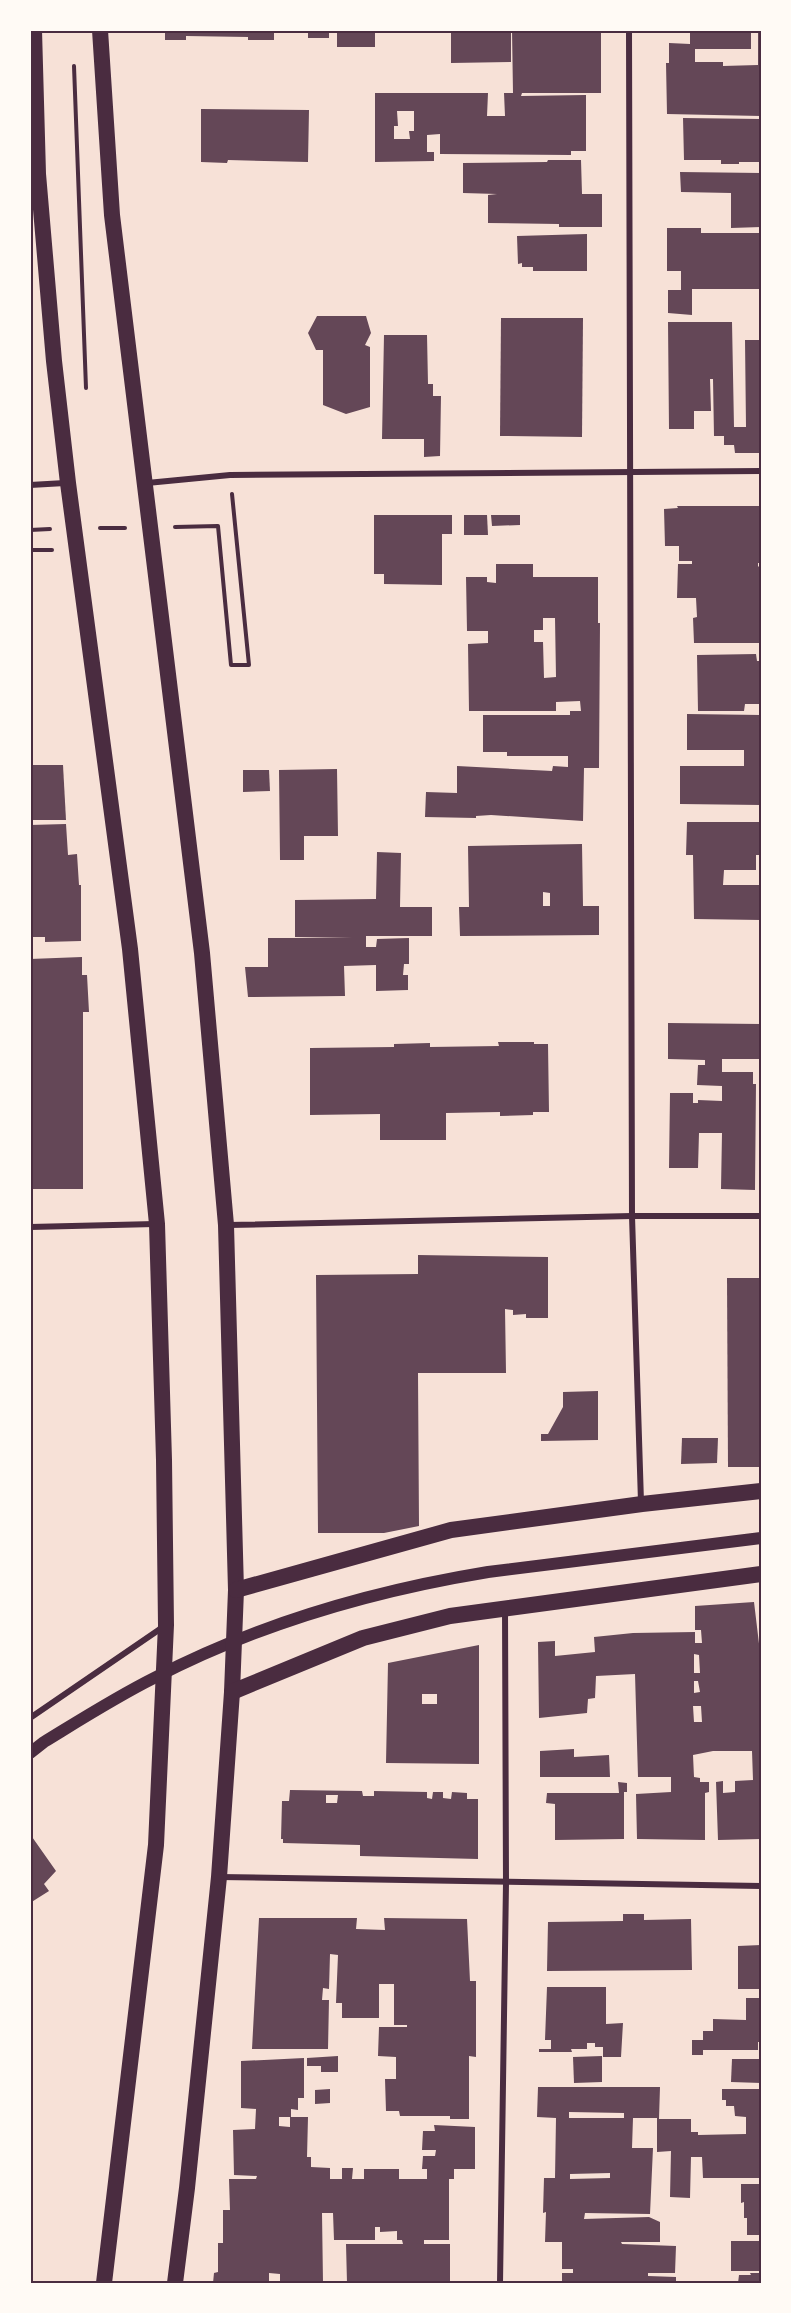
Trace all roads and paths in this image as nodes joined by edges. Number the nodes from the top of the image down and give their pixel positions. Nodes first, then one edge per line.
1 (34, 30) edge
2 (100, 30) edge
3 (629, 30) edge
4 (761, 471) edge
5 (630, 472) junction
6 (230, 475) junction
7 (68, 483) junction
8 (145, 483) junction
9 (30, 485) edge
10 (218, 526) dead end
11 (632, 1216) junction
12 (761, 1216) edge
13 (157, 1224) junction
14 (226, 1225) junction
15 (30, 1227) edge
16 (761, 1491) edge
17 (642, 1504) junction
18 (761, 1538) edge
19 (761, 1574) edge
20 (236, 1590) junction
21 (505, 1608) junction
22 (166, 1625) junction
23 (232, 1692) junction
24 (30, 1718) edge
25 (30, 1753) edge
26 (219, 1877) junction
27 (506, 1883) junction
28 (761, 1886) edge
29 (104, 2283) edge
30 (175, 2283) edge
31 (500, 2283) edge

1 - 7 highway
2 - 8 highway
3 - 5 street
4 - 5 street
5 - 6 street
5 - 11 street
6 - 8 street
6 - 10 path
7 - 9 street
7 - 13 highway
8 - 14 highway
11 - 12 street
11 - 14 street
11 - 17 street
13 - 15 street
13 - 22 highway
14 - 20 highway
16 - 17 highway
17 - 20 highway
18 - 25 main road
19 - 21 highway
20 - 23 highway
21 - 23 highway
21 - 27 street
22 - 24 street
22 - 29 highway
23 - 26 highway
26 - 27 street
26 - 30 highway
27 - 28 street
27 - 31 street

